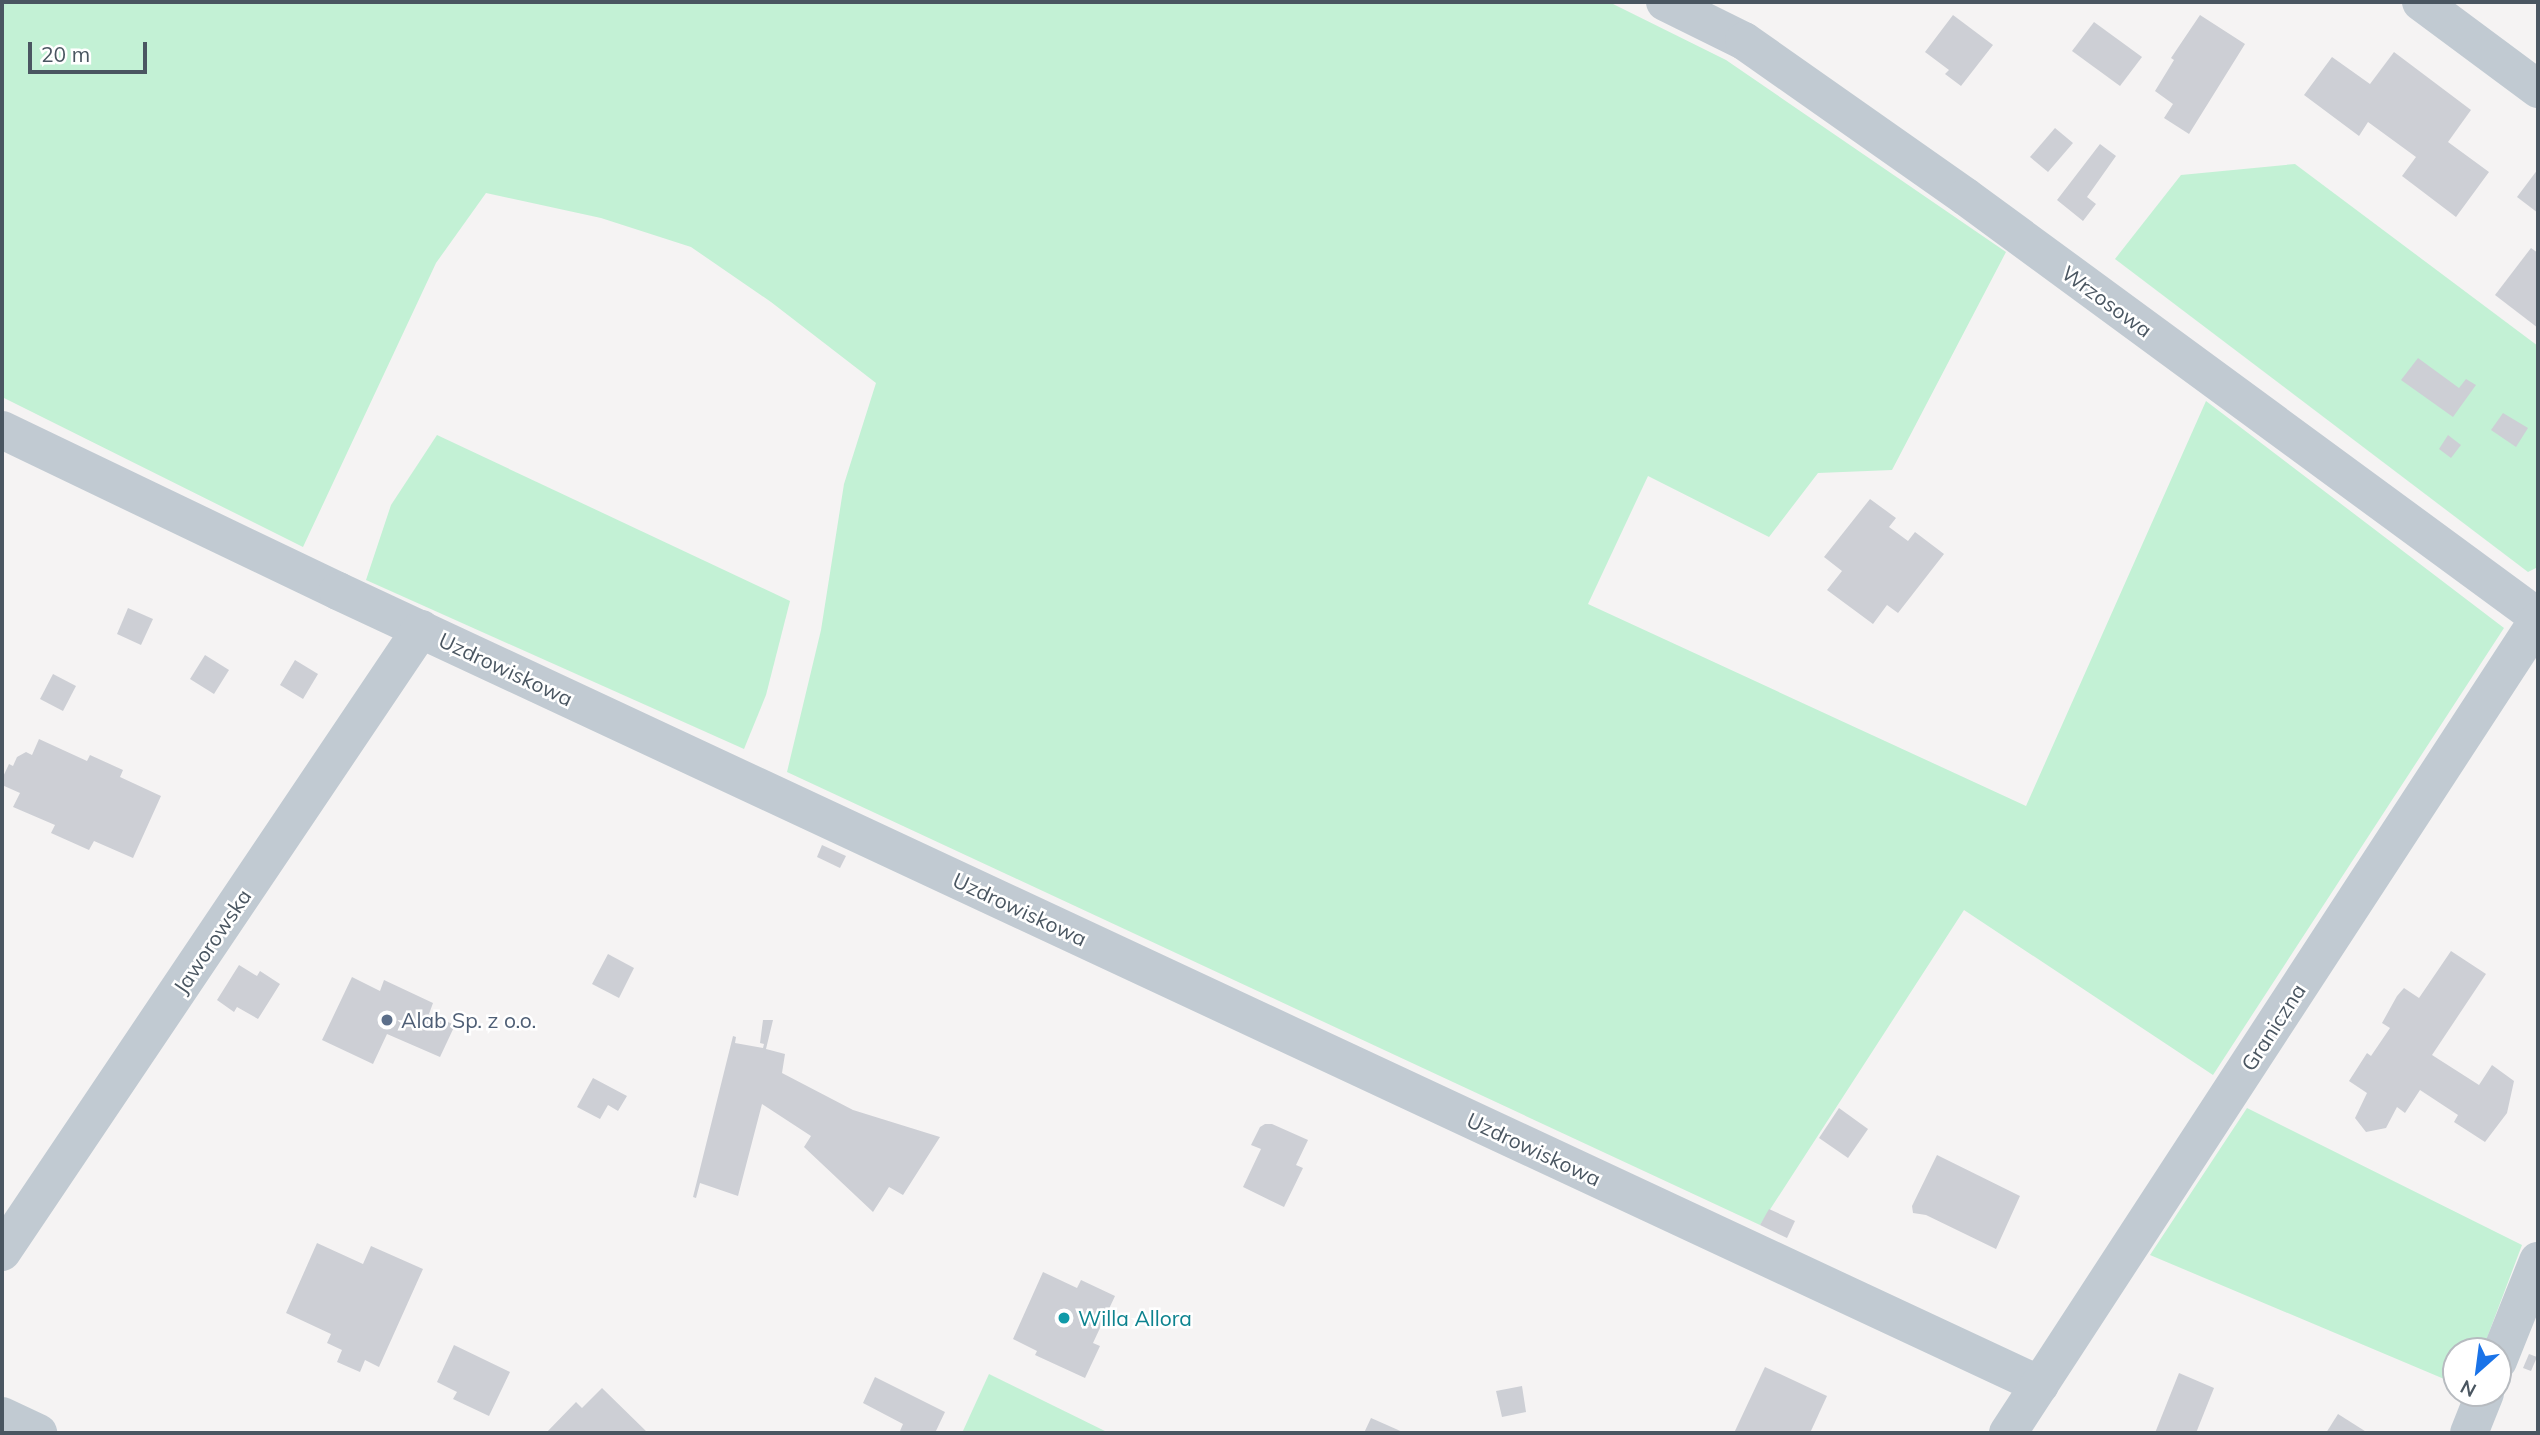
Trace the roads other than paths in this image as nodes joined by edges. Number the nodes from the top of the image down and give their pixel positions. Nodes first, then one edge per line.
1 (1665, 2) edge
2 (2421, 2) edge
3 (2538, 89) edge
4 (2, 430) edge
5 (2538, 618) edge
6 (421, 629) junction
7 (2, 1252) edge
8 (2538, 1261) edge
9 (2508, 1337) edge
10 (2040, 1385) junction
11 (2479, 1407) edge
12 (2, 1416) edge
13 (38, 1433) edge
14 (2008, 1433) edge
15 (2469, 1433) edge

1 - 5 street, Wrzosowa
2 - 3 street
4 - 6 street, Uzdrowiskowa
5 - 10 street, Graniczna
6 - 7 street, Jaworowska
6 - 10 street, Uzdrowiskowa
8 - 9 street
10 - 14 street, Graniczna
11 - 15 street
12 - 13 street

